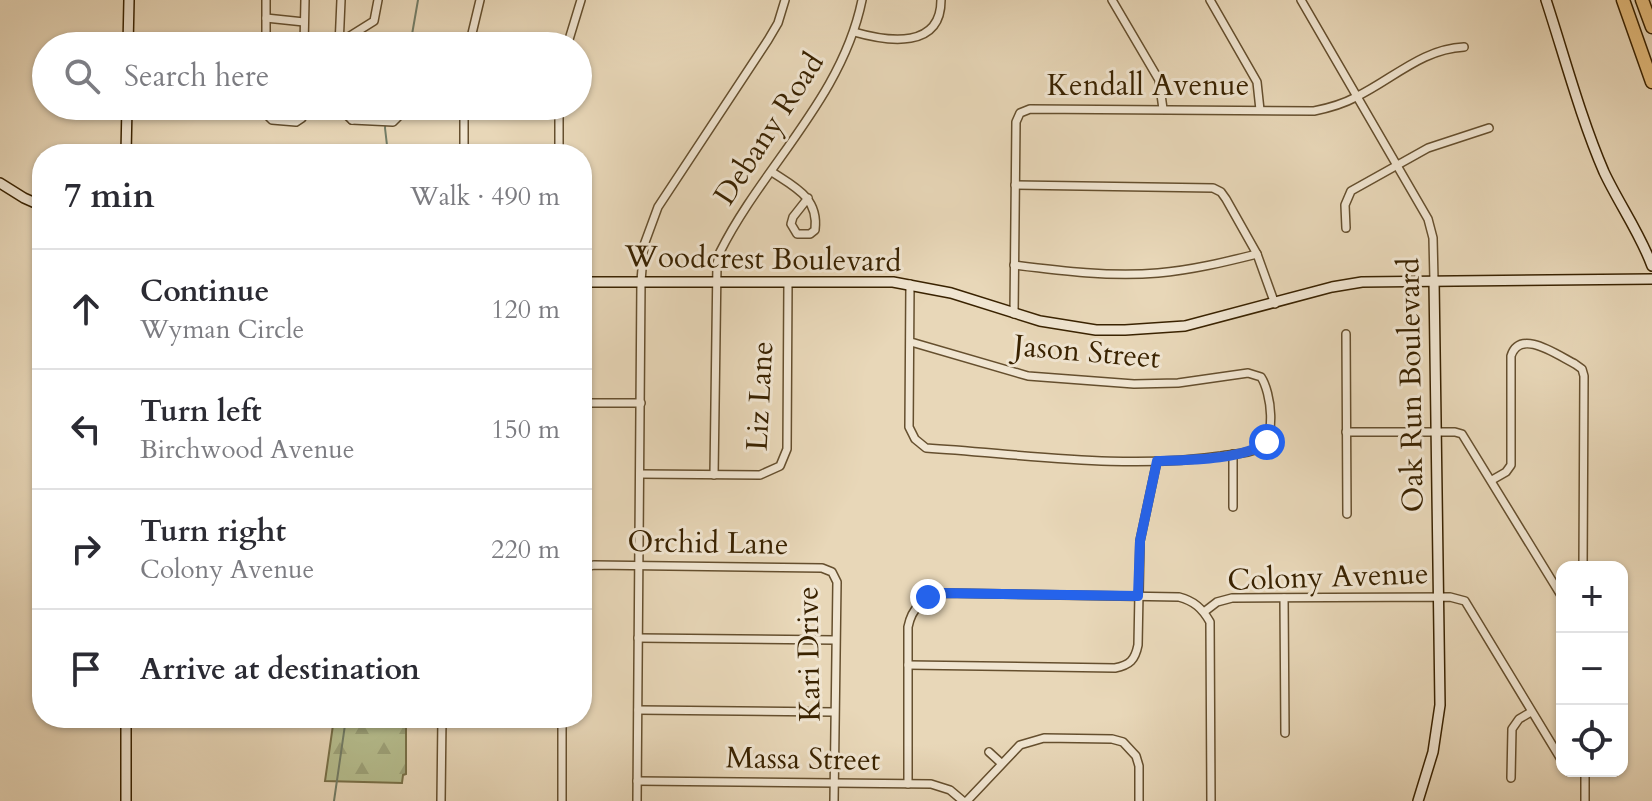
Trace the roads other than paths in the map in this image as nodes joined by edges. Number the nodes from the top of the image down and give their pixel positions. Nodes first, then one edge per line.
1 (129, 0) edge
2 (266, 0) edge
3 (305, 0) edge
4 (341, 0) edge
5 (378, 0) edge
6 (480, 0) edge
7 (581, 0) edge
8 (785, 0) edge
9 (862, 0) edge
10 (941, 0) edge
11 (1112, 0) edge
12 (1210, 0) edge
13 (1301, 0) edge
14 (1546, 0) edge
15 (1623, 0) edge
16 (1642, 0) edge
17 (266, 18) junction
18 (304, 22) junction
19 (1652, 27) edge
20 (128, 32) edge
21 (266, 32) edge
22 (304, 32) edge
23 (340, 32) edge
24 (357, 32) edge
25 (472, 32) edge
26 (571, 32) edge
27 (854, 32) junction
28 (1464, 47) dead end
29 (1652, 82) edge
30 (1357, 97) junction
31 (1163, 109) junction
32 (1260, 110) junction
33 (127, 120) edge
34 (272, 120) edge
35 (299, 120) edge
36 (352, 120) edge
37 (395, 120) edge
38 (464, 120) edge
39 (559, 120) edge
40 (1489, 128) dead end
41 (126, 144) edge
42 (464, 144) edge
43 (559, 144) edge
44 (1396, 164) junction
45 (772, 172) junction
46 (0, 183) edge
47 (1015, 185) junction
48 (808, 198) junction
49 (32, 202) edge
50 (1346, 228) dead end
51 (1257, 254) junction
52 (1014, 265) junction
53 (1652, 266) edge
54 (1652, 279) edge
55 (1434, 280) junction
56 (641, 281) junction
57 (592, 282) edge
58 (716, 282) junction
59 (788, 282) junction
60 (910, 284) junction
61 (1275, 304) junction
62 (1014, 314) junction
63 (1346, 334) dead end
64 (911, 342) junction
65 (592, 403) edge
66 (641, 403) junction
67 (1346, 432) junction
68 (1435, 432) junction
69 (1233, 454) junction
70 (1157, 461) junction
71 (640, 474) junction
72 (714, 475) junction
73 (1492, 480) junction
74 (1233, 507) dead end
75 (1347, 514) dead end
76 (1583, 561) edge
77 (592, 566) edge
78 (639, 566) junction
79 (832, 572) joint
80 (1556, 587) edge
81 (1138, 596) junction
82 (1440, 597) junction
83 (1284, 598) junction
84 (1204, 612) junction
85 (638, 638) junction
86 (835, 640) junction
87 (908, 665) junction
88 (638, 710) junction
89 (834, 712) junction
90 (1531, 712) junction
91 (126, 728) edge
92 (442, 728) edge
93 (562, 728) edge
94 (1285, 733) dead end
95 (989, 752) dead end
96 (1556, 752) edge
97 (1001, 763) junction
98 (1585, 777) edge
99 (1511, 778) dead end
100 (637, 781) junction
101 (834, 784) junction
102 (908, 784) junction
103 (126, 801) edge
104 (441, 801) edge
105 (562, 801) edge
106 (637, 801) edge
107 (834, 801) edge
108 (965, 801) edge
109 (1139, 801) edge
110 (1211, 801) edge
111 (1418, 801) edge
112 (1585, 801) edge

1 - 20 street
2 - 17 street
3 - 18 street
4 - 23 street
5 - 24 street
6 - 25 street
7 - 26 street
8 - 56 street
9 - 27 street, Debany Road
10 - 27 street
11 - 31 street
12 - 32 street
13 - 30 street, Oak Run Boulevard
14 - 53 street
15 - 29 highway
16 - 19 highway
17 - 18 street
17 - 21 street
18 - 22 street
27 - 45 street, Debany Road
28 - 30 street, Kendall Avenue
30 - 32 street, Kendall Avenue
30 - 44 street, Oak Run Boulevard
31 - 32 street, Kendall Avenue
31 - 47 street, Kendall Avenue
33 - 41 street
34 - 35 street
36 - 37 street
38 - 42 street
39 - 43 street
40 - 44 street
44 - 50 street
44 - 55 street, Oak Run Boulevard
45 - 48 street
45 - 58 street, Debany Road
46 - 49 street
47 - 51 street
47 - 52 street, Kendall Avenue
48 - 48 street
51 - 52 street
51 - 61 street
52 - 62 street, Kendall Avenue
54 - 55 street, Woodcrest Boulevard
55 - 61 street, Woodcrest Boulevard
55 - 68 street, Oak Run Boulevard
56 - 57 street, Woodcrest Boulevard
56 - 58 street, Woodcrest Boulevard
56 - 66 street
58 - 59 street, Woodcrest Boulevard
58 - 72 street, Debany Road
59 - 60 street, Woodcrest Boulevard
59 - 72 street, Liz Lane
60 - 62 street, Woodcrest Boulevard
60 - 64 street
61 - 62 street, Woodcrest Boulevard
63 - 67 street
64 - 69 street, Jason Street
64 - 70 street
65 - 66 street
66 - 71 street
67 - 68 street
67 - 75 street
68 - 73 street
68 - 82 street, Oak Run Boulevard
69 - 70 street
69 - 74 street
70 - 81 street
71 - 72 street, Liz Lane
71 - 78 street
73 - 76 street
73 - 80 street
77 - 78 street, Orchid Lane
78 - 79 street, Orchid Lane
78 - 85 street
79 - 86 street, Kari Drive
81 - 84 street, Colony Avenue
81 - 87 street, Colony Avenue
81 - 87 street
82 - 83 street, Colony Avenue
82 - 90 street, Colony Avenue
82 - 111 street, Oak Run Boulevard
83 - 84 street, Colony Avenue
83 - 94 street
84 - 110 street
85 - 86 street
85 - 88 street
86 - 89 street, Kari Drive
87 - 102 street
88 - 89 street
88 - 100 street
89 - 101 street, Kari Drive
90 - 96 street, Colony Avenue
90 - 99 street
91 - 103 street
92 - 104 street
93 - 105 street
95 - 97 street
97 - 108 street
97 - 109 street
98 - 112 street
100 - 101 street, Massa Street
100 - 106 street
101 - 102 street, Massa Street
101 - 107 street, Kari Drive
102 - 108 street, Massa Street

